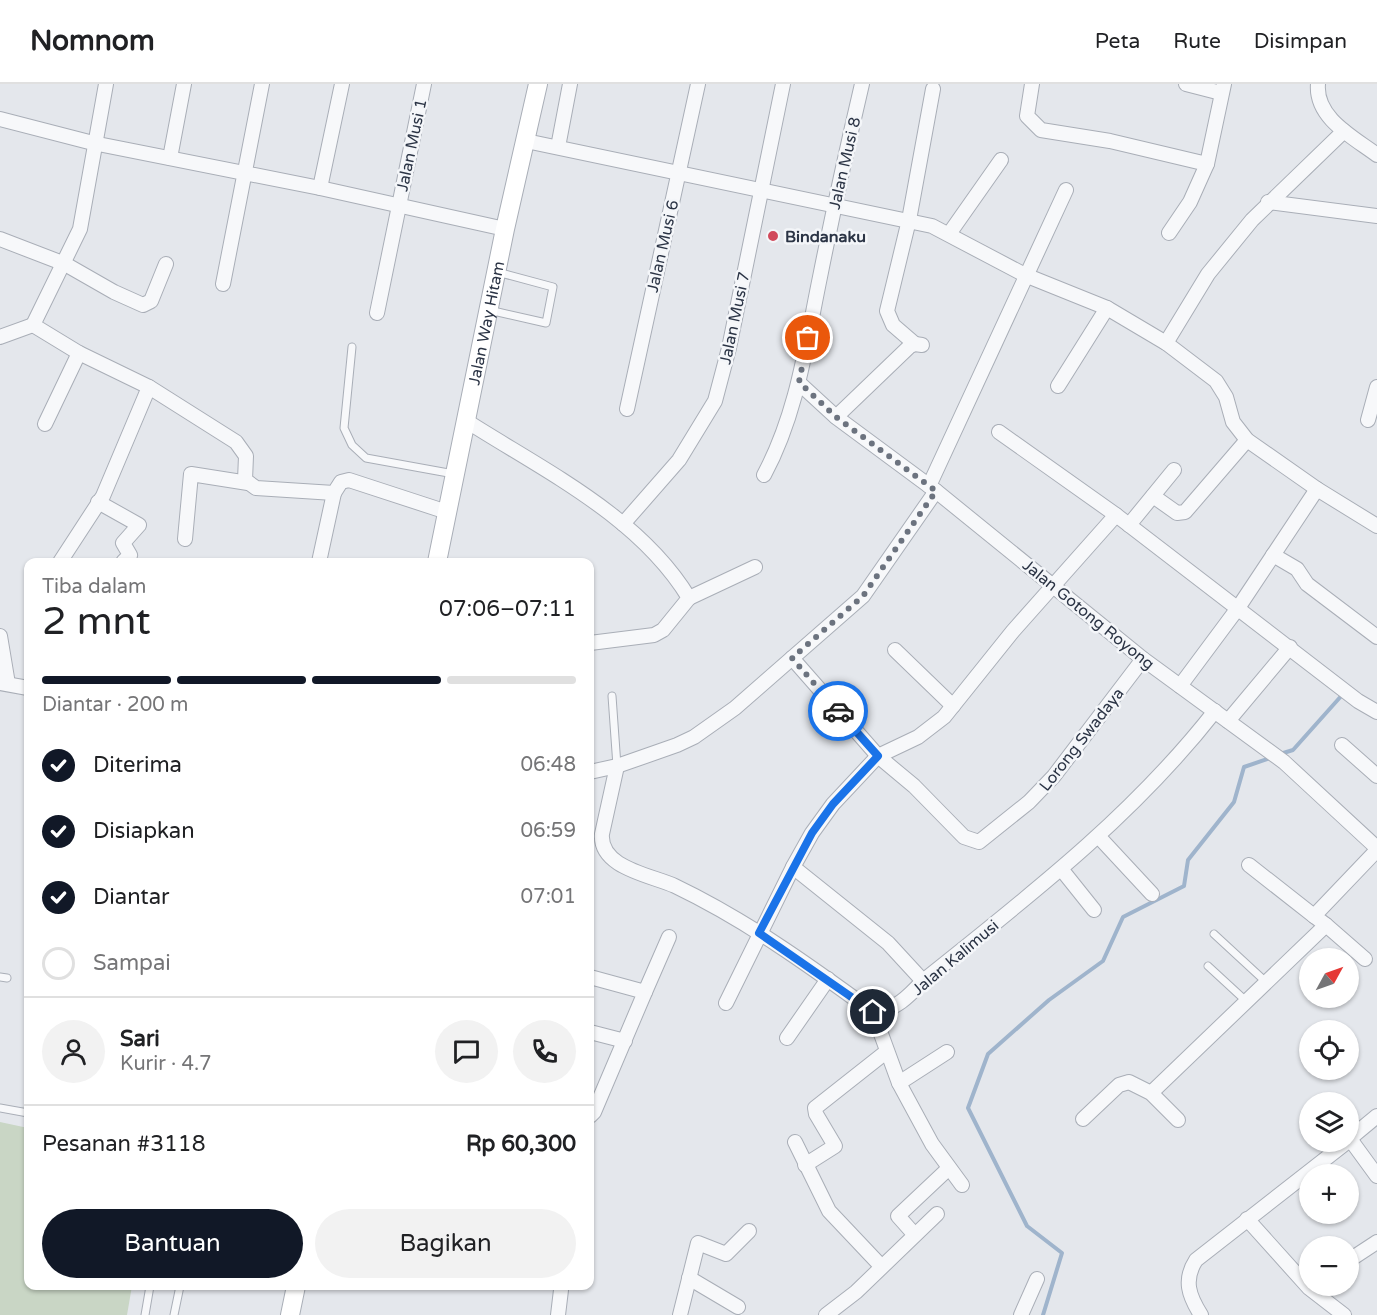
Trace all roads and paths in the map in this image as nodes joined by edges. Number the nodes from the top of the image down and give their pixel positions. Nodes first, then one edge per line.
1 (106, 84) edge
2 (184, 84) edge
3 (262, 84) edge
4 (342, 84) edge
5 (424, 84) edge
6 (538, 84) edge
7 (570, 84) edge
8 (698, 84) edge
9 (783, 84) edge
10 (862, 84) edge
11 (1032, 84) edge
12 (1186, 84) edge
13 (1318, 84) edge
14 (933, 88) dead end
15 (1222, 88) edge
16 (0, 119) edge
17 (1344, 131) junction
18 (526, 141) junction
19 (93, 143) junction
20 (558, 147) junction
21 (1377, 155) edge
22 (170, 158) junction
23 (1001, 160) dead end
24 (1207, 164) junction
25 (679, 171) junction
26 (244, 172) junction
27 (320, 188) junction
28 (1066, 190) dead end
29 (760, 191) junction
30 (1268, 202) junction
31 (834, 204) junction
32 (399, 206) junction
33 (1377, 216) edge
34 (909, 220) junction
35 (505, 229) junction
36 (1169, 233) dead end
37 (949, 234) junction
38 (0, 238) edge
39 (65, 264) junction
40 (166, 264) dead end
41 (497, 272) junction
42 (1025, 275) junction
43 (223, 284) dead end
44 (1107, 308) junction
45 (489, 310) junction
46 (376, 313) dead end
47 (33, 324) junction
48 (0, 337) edge
49 (1166, 343) junction
50 (352, 347) dead end
51 (79, 353) junction
52 (799, 382) junction
53 (1058, 386) dead end
54 (149, 387) junction
55 (1377, 387) edge
56 (627, 409) dead end
57 (836, 417) junction
58 (1368, 420) dead end
59 (468, 422) junction
60 (45, 424) dead end
61 (999, 432) dead end
62 (1248, 440) junction
63 (1174, 470) dead end
64 (454, 474) junction
65 (764, 475) dead end
66 (248, 483) junction
67 (932, 488) junction
68 (1317, 489) junction
69 (334, 493) junction
70 (1153, 496) junction
71 (95, 506) junction
72 (447, 512) junction
73 (1116, 515) junction
74 (624, 524) junction
75 (1129, 525) junction
76 (1377, 526) edge
77 (185, 539) dead end
78 (1273, 555) junction
79 (62, 558) edge
80 (127, 558) edge
81 (320, 558) edge
82 (438, 558) edge
83 (756, 567) dead end
84 (1052, 586) junction
85 (689, 597) junction
86 (1238, 608) junction
87 (0, 636) edge
88 (1377, 637) edge
89 (594, 642) edge
90 (1290, 647) junction
91 (895, 650) dead end
92 (792, 658) junction
93 (1143, 658) junction
94 (4, 683) edge
95 (1179, 686) junction
96 (24, 687) edge
97 (612, 696) dead end
98 (953, 706) junction
99 (1215, 711) junction
100 (1377, 712) edge
101 (1228, 721) junction
102 (1342, 745) dead end
103 (878, 756) junction
104 (617, 766) junction
105 (594, 771) edge
106 (1377, 776) edge
107 (1099, 837) junction
108 (1377, 849) edge
109 (1249, 865) dead end
110 (793, 867) junction
111 (1062, 870) junction
112 (1152, 894) dead end
113 (1094, 910) dead end
114 (1314, 916) junction
115 (1326, 925) junction
116 (759, 933) junction
117 (1214, 934) dead end
118 (669, 937) dead end
119 (1365, 958) dead end
120 (1208, 966) dead end
121 (594, 978) edge
122 (828, 979) junction
123 (924, 981) junction
124 (1266, 982) junction
125 (645, 992) junction
126 (1246, 1001) junction
127 (726, 1003) dead end
128 (873, 1012) junction
129 (594, 1033) edge
130 (787, 1038) dead end
131 (625, 1041) junction
132 (886, 1052) junction
133 (947, 1052) dead end
134 (899, 1083) junction
135 (1151, 1093) junction
136 (0, 1108) edge
137 (24, 1112) edge
138 (594, 1112) edge
139 (1377, 1116) edge
140 (1083, 1119) dead end
141 (1178, 1120) dead end
142 (1359, 1131) edge
143 (795, 1142) dead end
144 (1333, 1152) edge
145 (1358, 1152) edge
146 (805, 1165) junction
147 (949, 1168) junction
148 (1377, 1176) edge
149 (962, 1185) dead end
150 (937, 1214) dead end
151 (1247, 1219) junction
152 (749, 1231) dead end
153 (914, 1234) junction
154 (1377, 1242) edge
155 (1359, 1254) edge
156 (882, 1266) junction
157 (1299, 1274) edge
158 (690, 1278) junction
159 (1037, 1279) dead end
160 (149, 1290) edge
161 (179, 1290) edge
162 (295, 1290) edge
163 (561, 1290) dead end
164 (1322, 1296) edge
165 (738, 1307) dead end
166 (145, 1315) edge
167 (174, 1315) edge
168 (290, 1315) edge
169 (558, 1315) edge
170 (680, 1315) edge
171 (826, 1315) edge
172 (1021, 1315) edge
173 (1201, 1315) edge
174 (1344, 1315) edge

1 - 19 street
2 - 22 street
3 - 26 street
4 - 27 street
5 - 32 street, Jalan Musi 1
6 - 18 street, Jalan Way Hitam
7 - 20 street
8 - 25 street, Jalan Musi 6
9 - 29 street, Jalan Musi 7
10 - 31 street, Jalan Musi 8
11 - 24 street
12 - 15 street
13 - 17 street
14 - 34 street
15 - 24 street
16 - 19 street
17 - 21 street
17 - 30 street
18 - 20 street
18 - 35 street, Jalan Way Hitam
19 - 22 street
19 - 39 street
20 - 25 street
22 - 26 street
23 - 37 street
24 - 36 street
25 - 29 street
25 - 56 street, Jalan Musi 6
26 - 27 street
26 - 43 street
27 - 32 street
28 - 42 street
29 - 31 street
29 - 74 street, Jalan Musi 7
30 - 33 street
30 - 49 street
31 - 34 street
31 - 52 street, Jalan Musi 8
32 - 35 street
32 - 46 street, Jalan Musi 1
34 - 37 street
34 - 57 street
35 - 41 street, Jalan Way Hitam
37 - 42 street
38 - 39 street
39 - 40 street
39 - 47 street
41 - 45 street, Jalan Way Hitam
41 - 45 lane
42 - 44 street
42 - 67 street
44 - 49 street
44 - 53 street
45 - 59 street, Jalan Way Hitam
47 - 48 street
47 - 51 street
49 - 62 street
50 - 64 lane
51 - 54 street
51 - 60 street
52 - 57 street, Jalan Gotong Royong
52 - 65 street, Jalan Musi 8
54 - 66 street
54 - 71 street
55 - 58 street
57 - 67 street, Jalan Gotong Royong
59 - 64 street, Jalan Way Hitam
59 - 74 street
61 - 73 street
62 - 68 street
62 - 70 street
63 - 70 street
64 - 72 street, Jalan Way Hitam
66 - 69 street
66 - 77 street
67 - 84 street, Jalan Gotong Royong
67 - 92 street
68 - 76 street
68 - 78 street
69 - 72 street
69 - 81 street
70 - 75 street
71 - 79 street
71 - 80 street
72 - 82 street, Jalan Way Hitam
73 - 75 street
73 - 84 street
74 - 85 street
75 - 86 street
78 - 86 street
78 - 88 street
83 - 85 street
84 - 93 street, Jalan Gotong Royong
84 - 98 street
85 - 89 street
86 - 90 street
86 - 95 street
87 - 94 street
90 - 100 street
90 - 101 street
91 - 98 street
92 - 103 street
92 - 104 street
93 - 95 street, Jalan Gotong Royong
93 - 103 street, Lorong Swadaya
94 - 96 street
95 - 99 street, Jalan Gotong Royong
97 - 104 lane
98 - 103 street
99 - 101 street, Jalan Gotong Royong
99 - 107 street, Jalan Kalimusi
101 - 108 street, Jalan Gotong Royong
102 - 106 street
103 - 110 street
104 - 105 street
104 - 116 street
107 - 111 street, Jalan Kalimusi
107 - 112 street
108 - 114 street
109 - 114 street
110 - 116 street
110 - 123 street
111 - 113 street
111 - 123 street, Jalan Kalimusi
114 - 115 street
115 - 119 street
115 - 124 street
116 - 122 street
116 - 127 street
117 - 124 lane
118 - 125 street
120 - 126 lane
121 - 125 street
122 - 128 street
122 - 130 street
123 - 128 street, Jalan Kalimusi
124 - 126 street
125 - 131 street
126 - 135 street
128 - 132 street
129 - 131 street
131 - 138 street
132 - 134 street
132 - 146 street
133 - 134 street
134 - 147 street
135 - 140 street
135 - 141 street
136 - 137 lane
139 - 142 street
143 - 146 street
144 - 151 street
145 - 148 street
146 - 156 street
147 - 149 street
147 - 153 street
150 - 153 street
151 - 157 street
151 - 173 street
152 - 158 street
153 - 156 street
154 - 155 street
156 - 171 street
158 - 165 street
158 - 170 street
159 - 172 street
160 - 166 lane
161 - 167 lane
162 - 168 street
163 - 169 street
164 - 174 street

